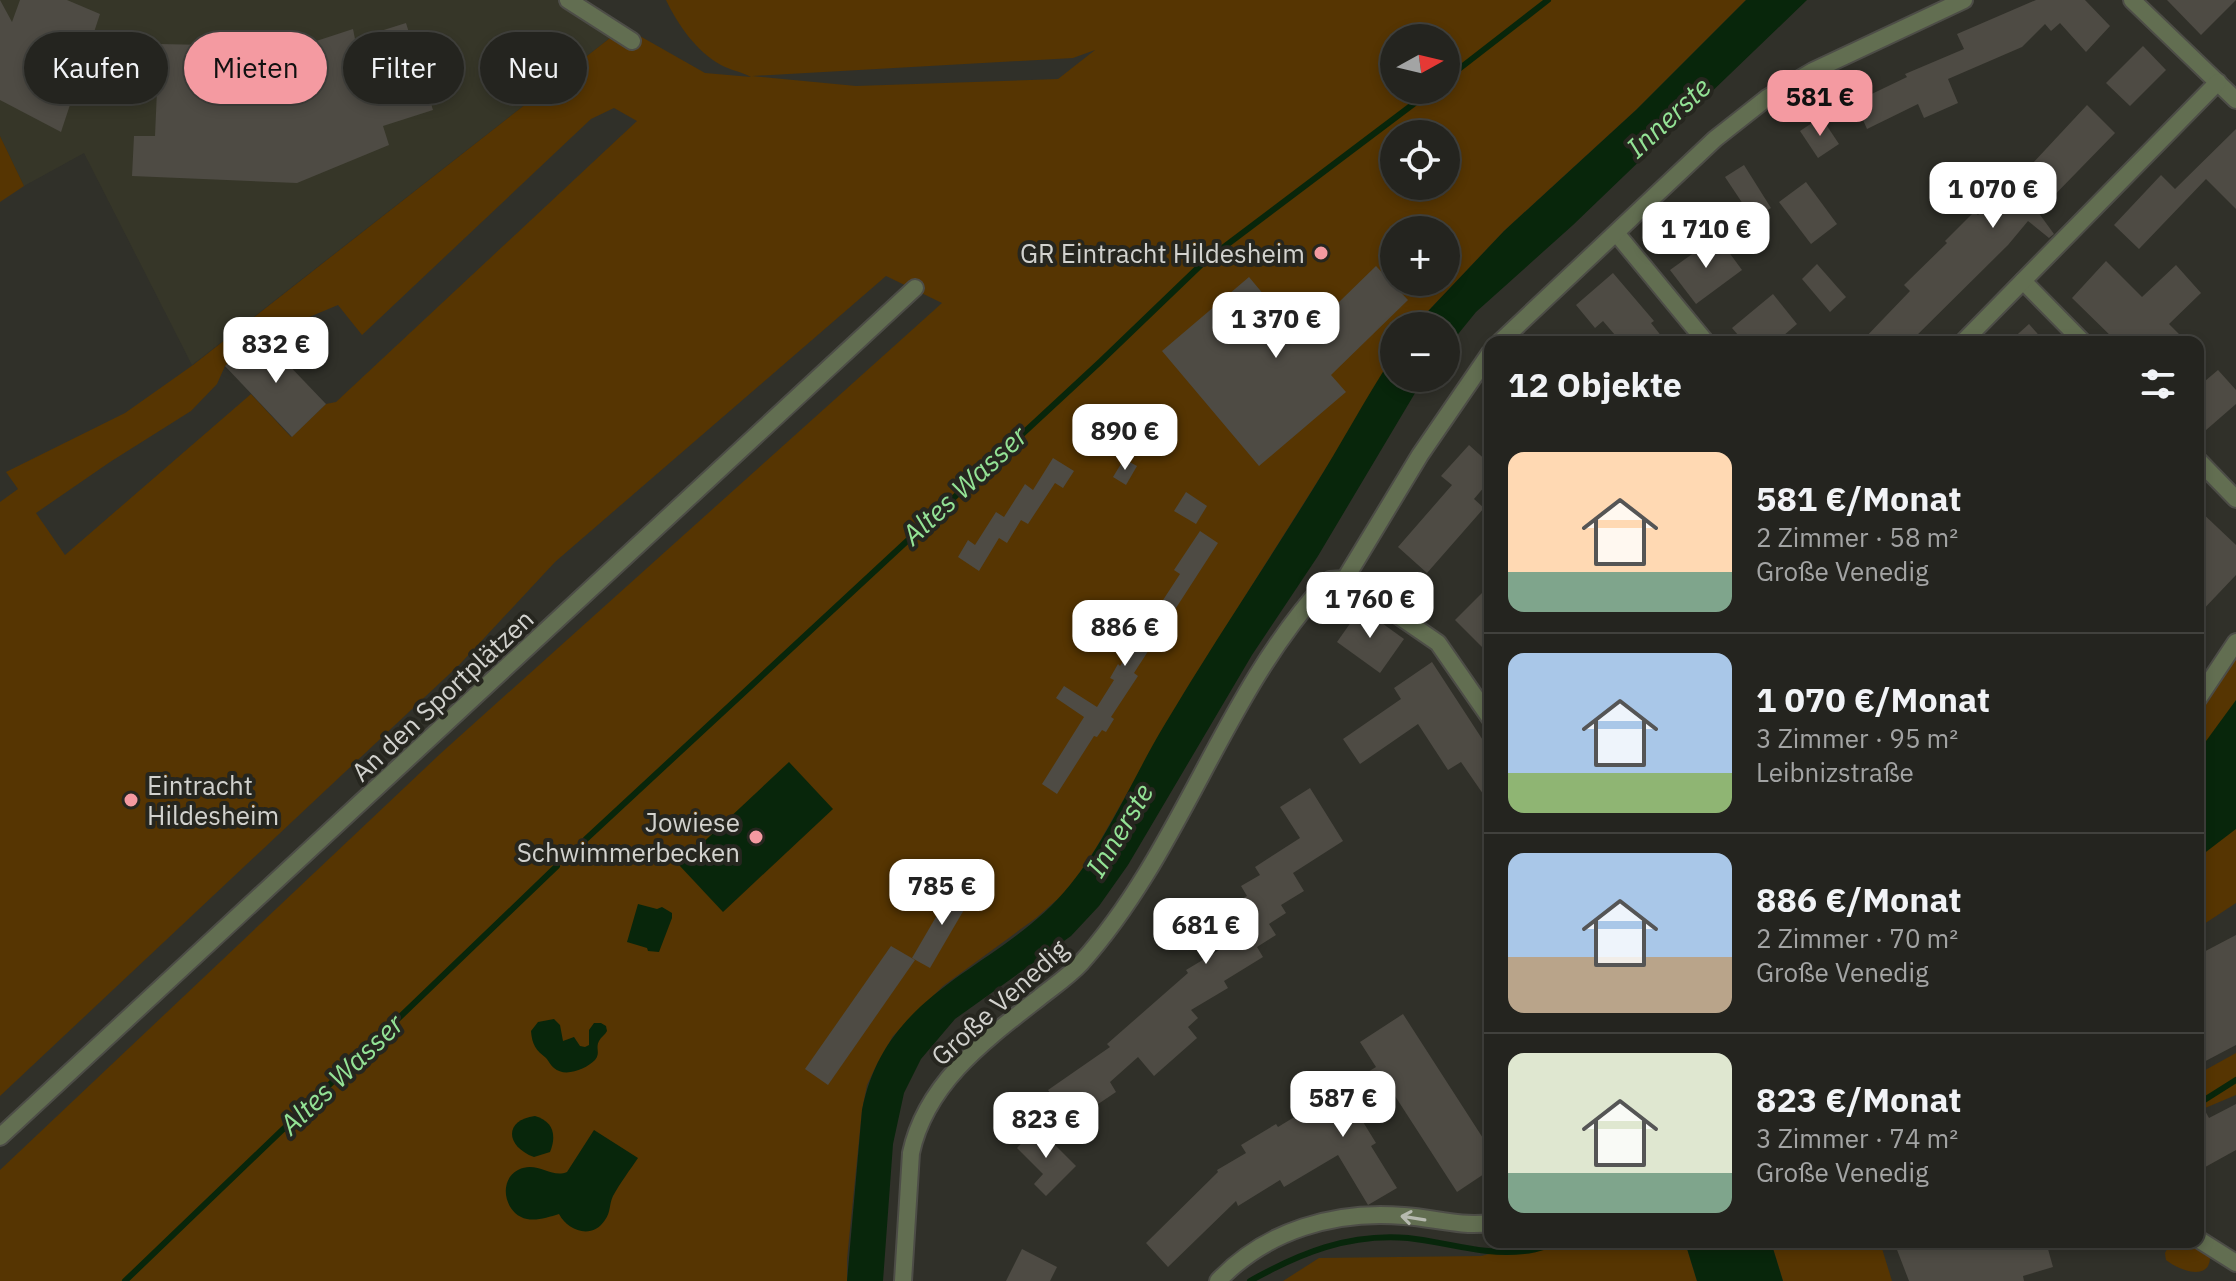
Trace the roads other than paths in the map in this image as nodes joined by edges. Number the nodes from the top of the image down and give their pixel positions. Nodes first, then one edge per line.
1 (568, 0) edge
2 (1964, 0) edge
3 (2132, 0) edge
4 (632, 41) dead end
5 (2230, 90) edge
6 (1617, 234) junction
7 (2023, 281) junction
8 (915, 288) dead end
9 (1506, 336) edge
10 (1701, 336) edge
11 (1969, 336) edge
12 (2077, 336) edge
13 (1484, 362) edge
14 (2204, 466) edge
15 (2236, 499) edge
16 (1345, 579) junction
17 (2236, 642) edge
18 (2204, 690) edge
19 (1484, 709) edge
20 (0, 1137) edge
21 (1484, 1224) edge
22 (2204, 1243) edge
23 (2236, 1263) edge
24 (903, 1281) edge
25 (1218, 1281) edge

1 - 4 street
2 - 6 street
3 - 5 street
5 - 7 street
6 - 9 street
6 - 10 street
7 - 11 street
7 - 12 street
8 - 20 street, An den Sportplätzen
13 - 16 street, Große Venedig
14 - 15 street
16 - 19 street
16 - 24 street, Große Venedig
17 - 18 street
21 -> 25 street
22 - 23 street

